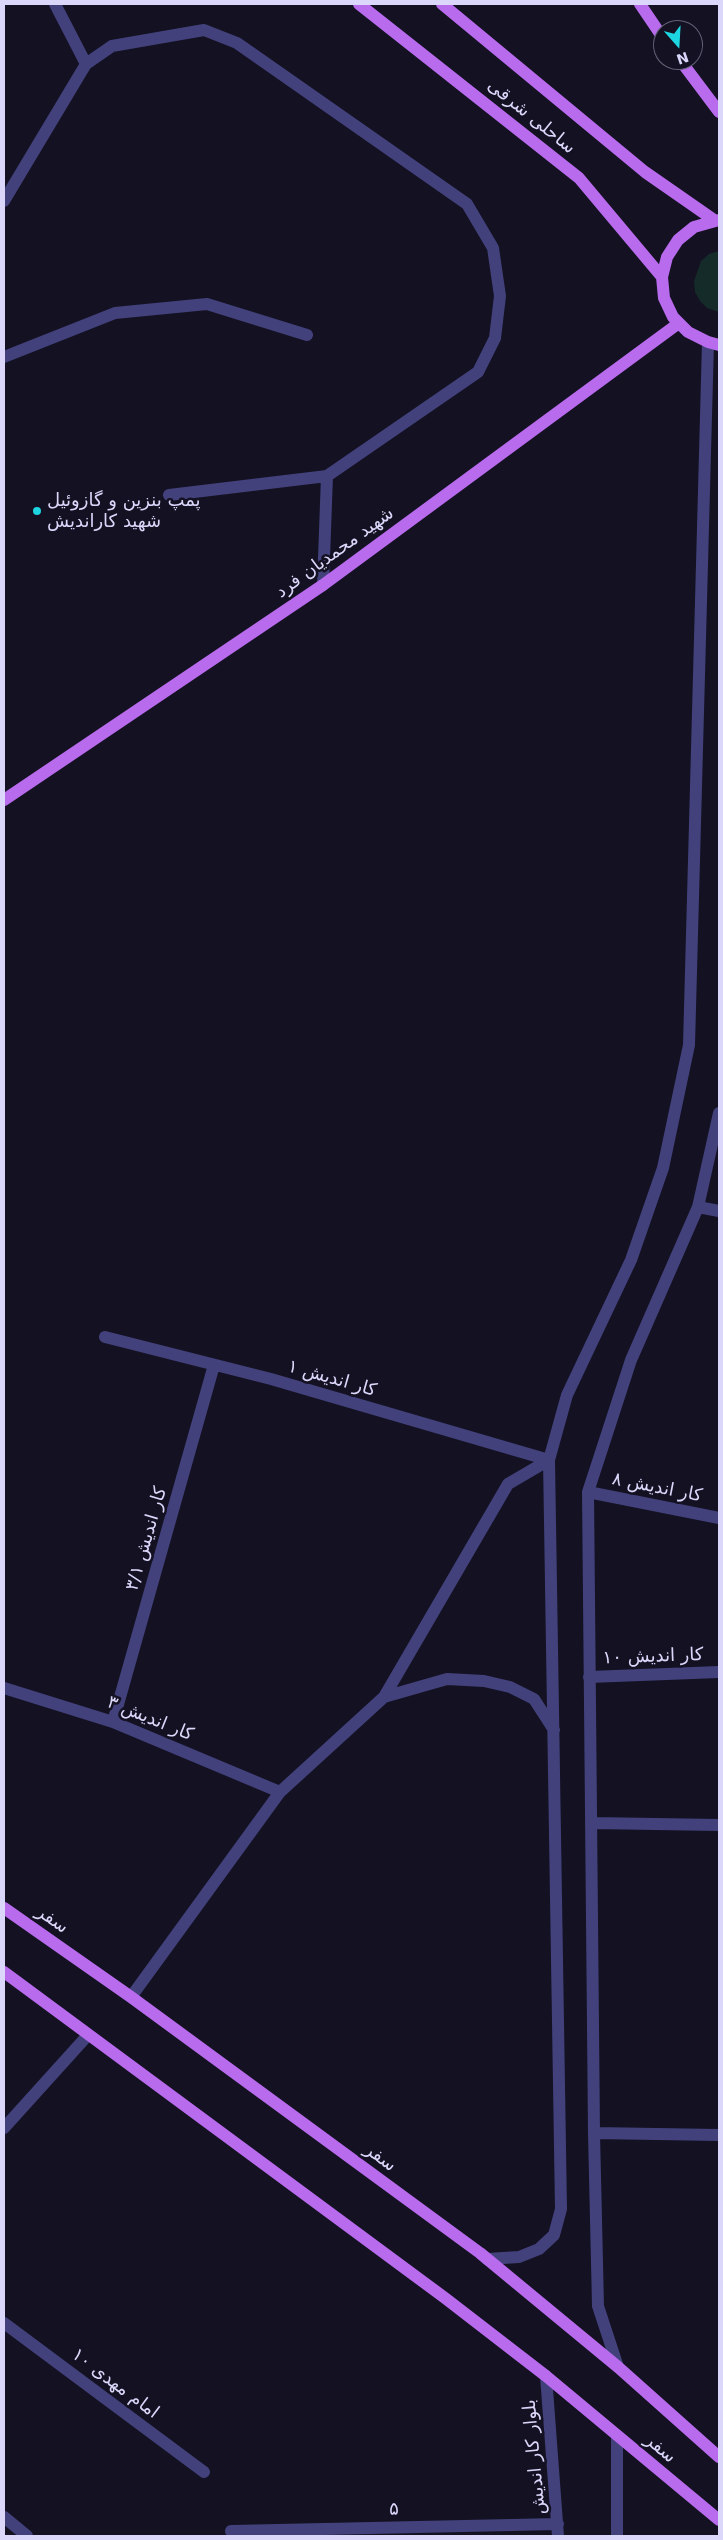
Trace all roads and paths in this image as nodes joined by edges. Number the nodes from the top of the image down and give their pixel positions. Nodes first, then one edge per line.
1 (55, 4) edge
2 (359, 4) edge
3 (442, 4) edge
4 (640, 4) edge
5 (653, 23) edge
6 (86, 64) junction
7 (688, 70) edge
8 (719, 112) edge
9 (4, 201) edge
10 (716, 220) edge
11 (662, 277) junction
12 (678, 323) junction
13 (307, 335) dead end
14 (714, 344) edge
15 (4, 357) edge
16 (327, 476) junction
17 (169, 495) dead end
18 (323, 585) junction
19 (4, 800) edge
20 (719, 1113) edge
21 (698, 1207) junction
22 (719, 1211) edge
23 (104, 1337) dead end
24 (214, 1365) junction
25 (549, 1460) junction
26 (588, 1492) junction
27 (719, 1518) edge
28 (719, 1672) edge
29 (589, 1677) junction
30 (4, 1688) edge
31 (384, 1696) junction
32 (113, 1722) junction
33 (554, 1730) junction
34 (280, 1792) junction
35 (592, 1822) junction
36 (719, 1825) edge
37 (4, 1908) edge
38 (4, 1972) edge
39 (131, 1997) junction
40 (88, 2035) junction
41 (4, 2128) edge
42 (594, 2134) junction
43 (719, 2136) edge
44 (487, 2259) junction
45 (4, 2323) edge
46 (618, 2367) junction
47 (546, 2376) junction
48 (616, 2436) junction
49 (719, 2457) edge
50 (204, 2472) dead end
51 (4, 2518) edge
52 (719, 2520) edge
53 (558, 2530) edge
54 (231, 2531) dead end
55 (27, 2536) edge
56 (617, 2536) edge

1 - 6 street
2 - 11 main road, ساحلی شرقی
3 - 10 main road, ساحلی شرقی
4 - 5 main road
6 - 9 street
6 - 16 street
7 - 8 main road
10 - 11 main road
11 - 12 main road
12 - 14 main road
12 - 18 main road, شهید محمدیان فرد
13 - 15 street
14 - 25 street
16 - 17 street
16 - 18 street
18 - 19 main road, شهید محمدیان فرد
20 - 21 street
21 - 22 street
21 - 26 street
23 - 24 street, ۱ کار اندیش
24 - 25 street, ۱ کار اندیش
24 - 32 street, ۳/۱ کار اندیش
25 - 31 street
25 - 33 street
26 - 27 street, ۸ کار اندیش
26 - 29 street
28 - 29 street, ۱۰ کار اندیش
29 - 35 street
30 - 32 street, ۳ کار اندیش
31 - 33 street
31 - 34 street
32 - 34 street, ۳ کار اندیش
33 - 44 street
34 - 39 street
35 - 36 street
35 - 42 street
37 - 39 main road, سفر
38 - 40 main road, سفر
39 - 44 main road, سفر
40 - 41 street
40 - 47 main road, سفر
42 - 43 street
42 - 46 street
44 - 46 main road, سفر
45 - 50 street, ۱۰ امام مهدی
46 - 49 main road, سفر
47 - 48 main road, سفر
47 - 53 street, بلوار کار اندیش
48 - 52 main road, سفر
48 - 56 street
51 - 55 street
53 - 54 street, ۵

